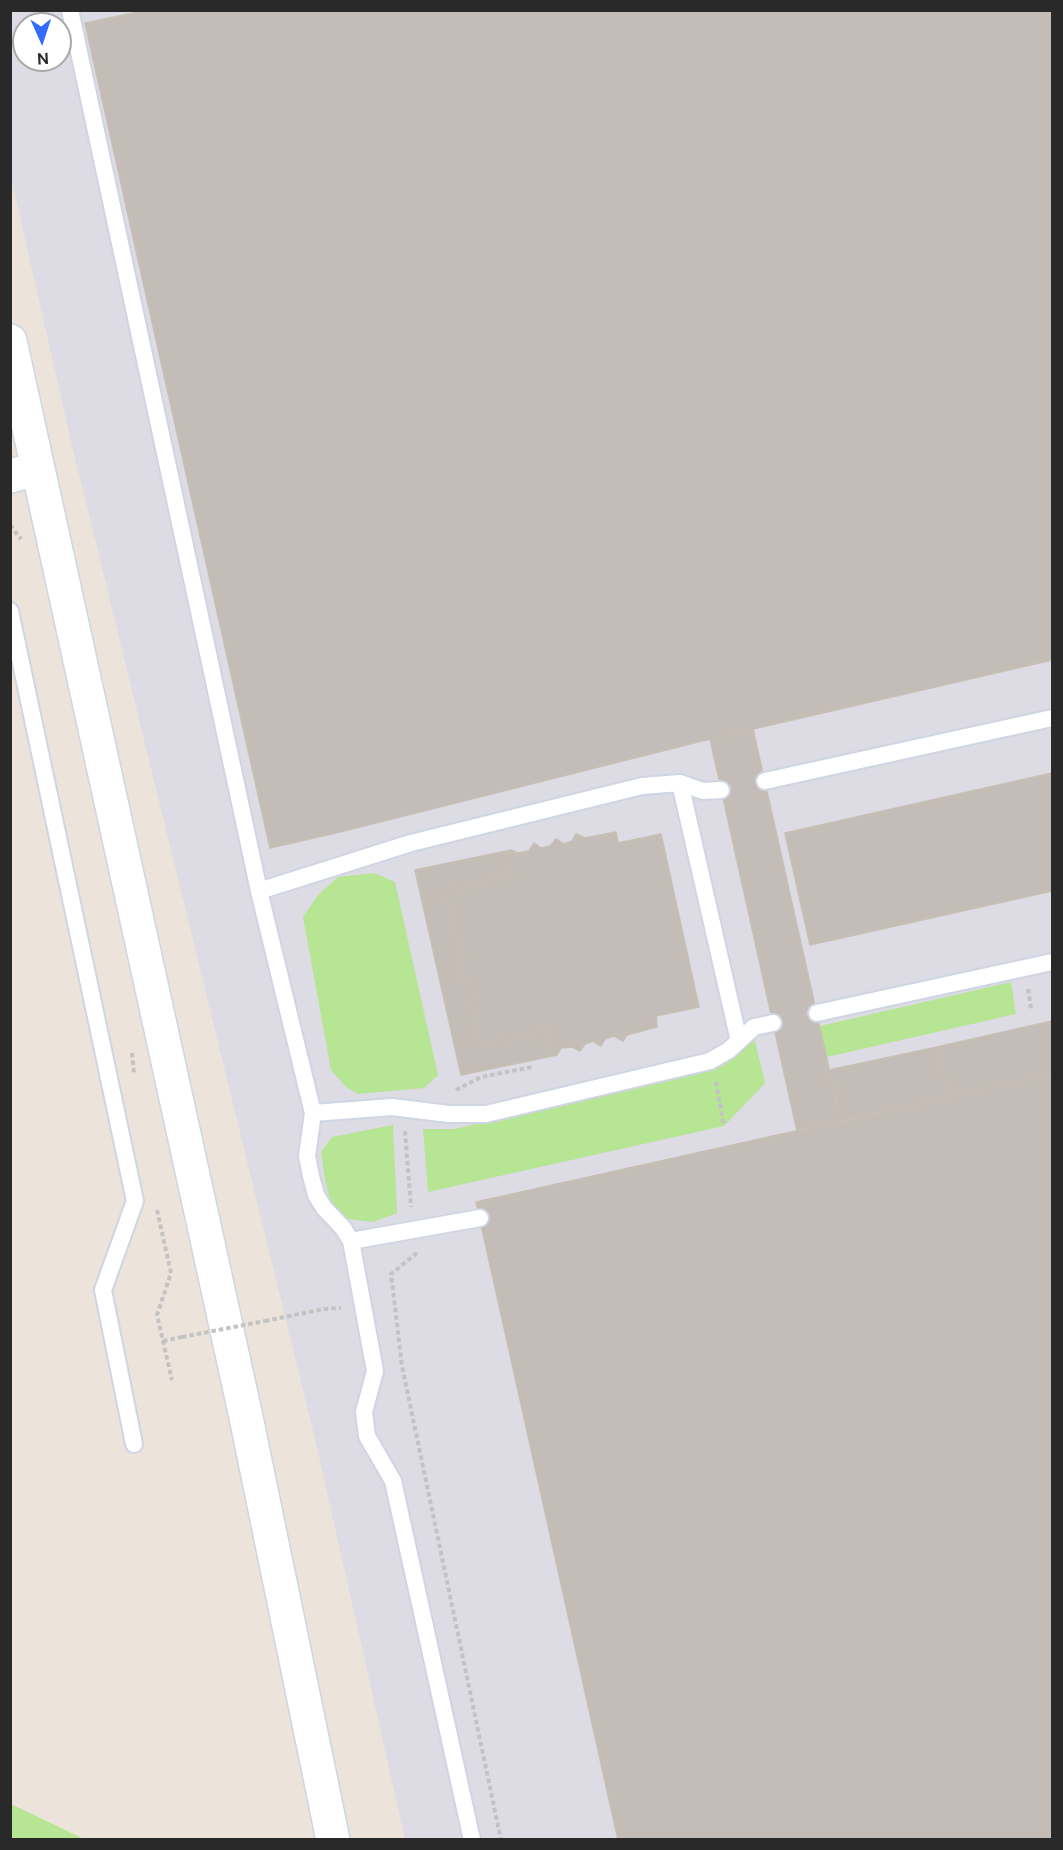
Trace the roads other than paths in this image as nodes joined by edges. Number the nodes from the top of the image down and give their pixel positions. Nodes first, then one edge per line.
1 (70, 10) edge
2 (10, 341) edge
3 (24, 473) edge
4 (10, 611) edge
5 (1053, 718) edge
6 (765, 781) dead end
7 (680, 783) junction
8 (721, 790) dead end
9 (259, 891) junction
10 (1053, 962) edge
11 (817, 1013) dead end
12 (773, 1023) dead end
13 (739, 1041) junction
14 (313, 1113) junction
15 (480, 1218) dead end
16 (351, 1241) junction
17 (134, 1444) dead end
18 (333, 1839) edge
19 (472, 1839) edge

1 - 9 lane
2 - 3 street
3 - 18 street
4 - 17 lane
5 - 6 lane
7 - 8 lane
7 - 9 lane
7 - 13 lane
9 - 14 lane
10 - 11 lane
12 - 13 lane
13 - 14 lane
14 - 16 lane
15 - 16 lane
16 - 19 lane

